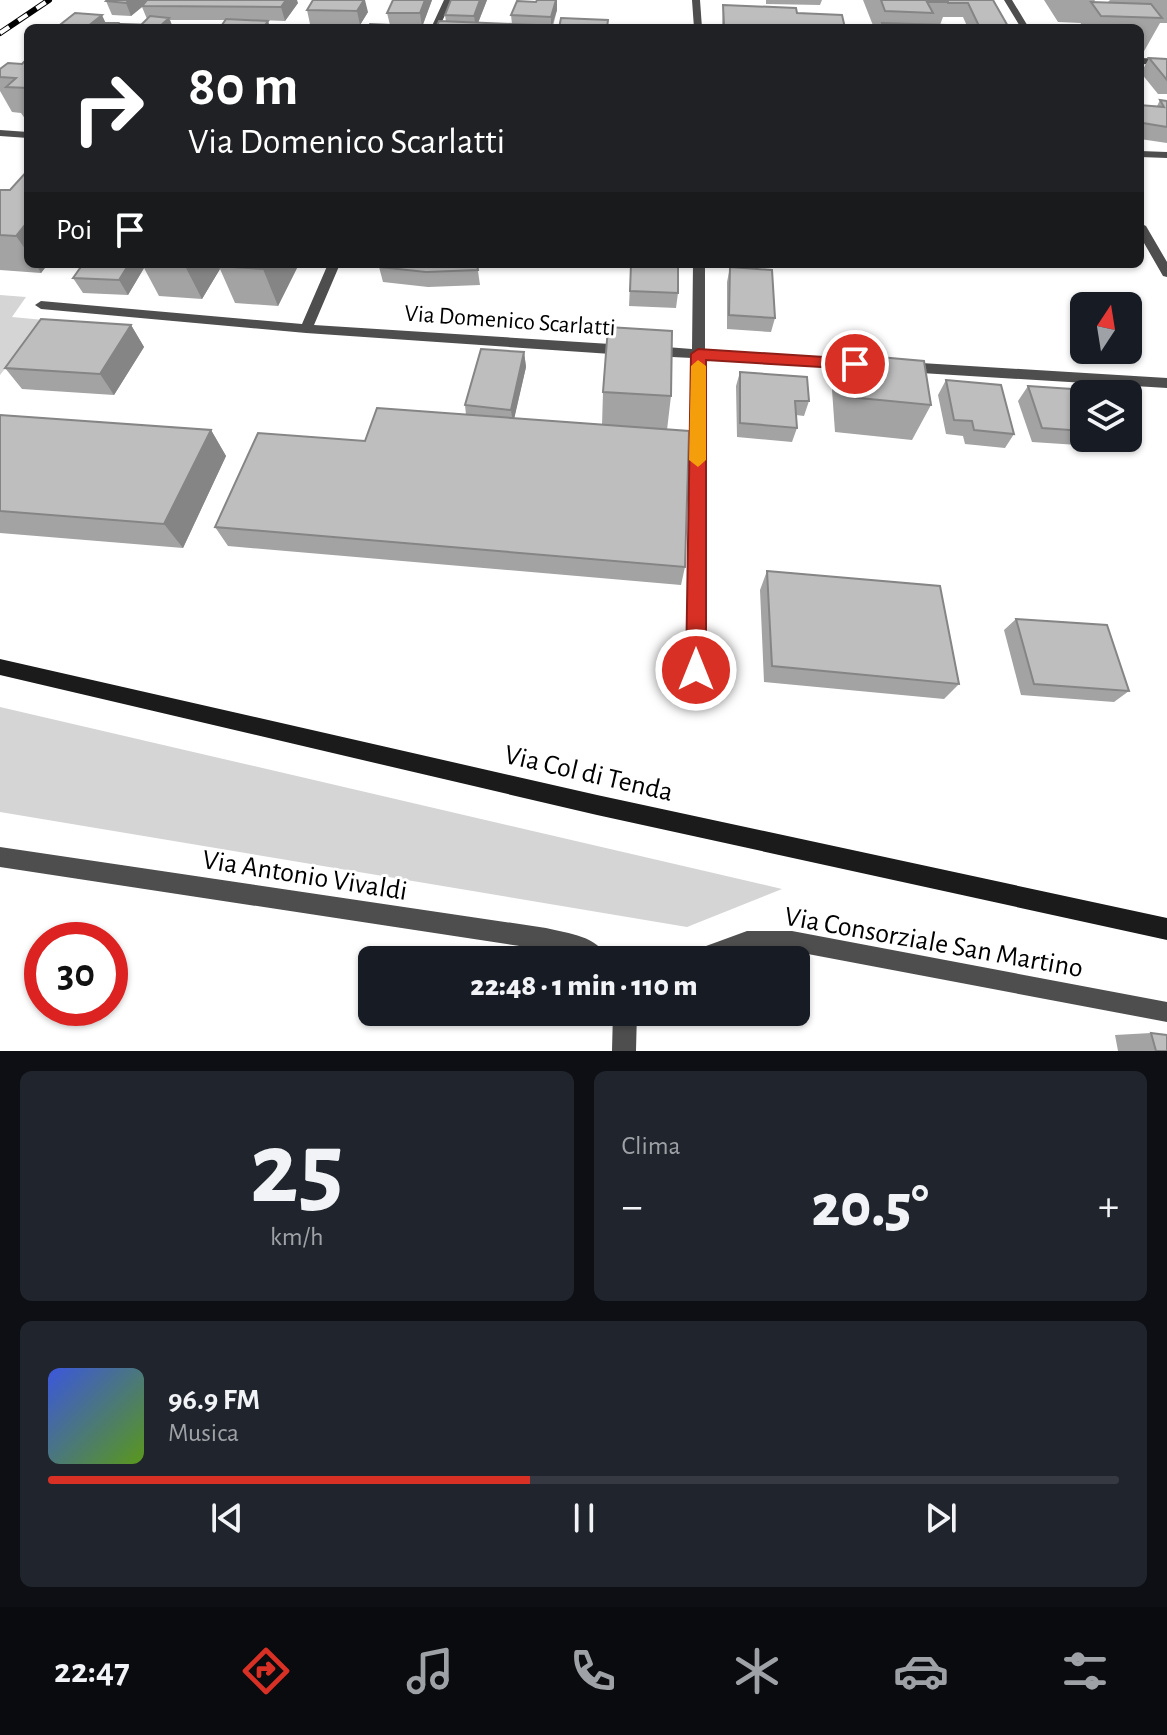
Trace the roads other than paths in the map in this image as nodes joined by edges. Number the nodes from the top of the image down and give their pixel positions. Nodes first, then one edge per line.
1 (448, 0) edge
2 (696, 0) edge
3 (1008, 0) edge
4 (437, 24) edge
5 (698, 24) edge
6 (1023, 24) edge
7 (1144, 61) edge
8 (1167, 62) edge
9 (0, 133) edge
10 (24, 135) edge
11 (1144, 154) edge
12 (1167, 155) edge
13 (1144, 233) edge
14 (332, 268) edge
15 (699, 268) edge
16 (1167, 273) edge
17 (41, 305) dead end
18 (306, 329) junction
19 (698, 354) junction
20 (870, 365) edge
21 (886, 366) edge
22 (1167, 383) edge
23 (0, 667) edge
24 (696, 670) dead end
25 (0, 857) edge
26 (1167, 929) edge
27 (574, 946) edge
28 (733, 946) edge
29 (1167, 1012) edge
30 (625, 1026) edge
31 (624, 1051) edge

1 - 4 street
2 - 5 street
3 - 6 street
7 - 8 street
9 - 10 street
11 - 12 street
13 - 16 street
14 - 18 street
15 - 19 street
17 - 18 street, Via Domenico Scarlatti
18 - 19 street, Via Domenico Scarlatti
19 - 20 street, Via Domenico Scarlatti
19 - 24 street
21 - 22 street
23 - 26 main road, Via Col di Tenda
25 - 27 street, Via Antonio Vivaldi
28 - 29 lane, Via Consorziale San Martino
30 - 31 street

